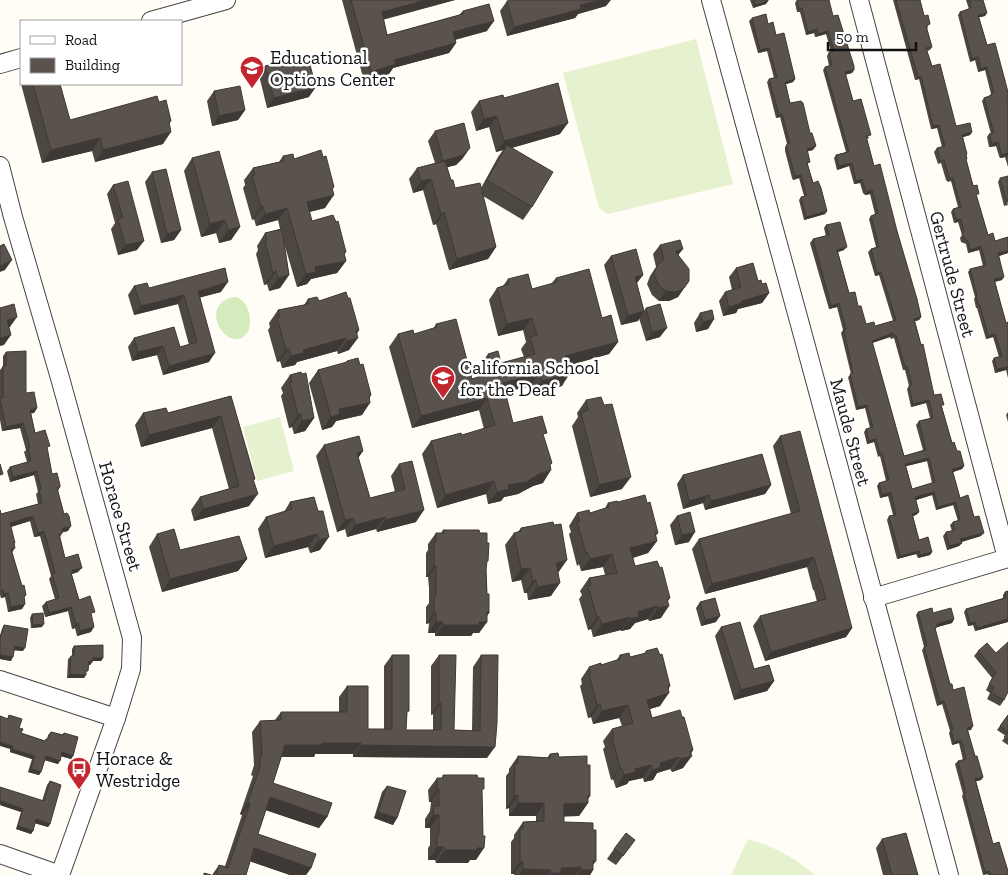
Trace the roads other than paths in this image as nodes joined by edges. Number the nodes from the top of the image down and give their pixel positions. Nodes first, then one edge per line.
1 (226, 0) edge
2 (711, 0) edge
3 (859, 0) edge
4 (155, 20) edge
5 (20, 58) edge
6 (0, 64) edge
7 (0, 166) edge
8 (6, 219) edge
9 (1007, 558) edge
10 (873, 598) junction
11 (0, 680) edge
12 (116, 718) junction
13 (0, 854) edge
14 (60, 875) edge
15 (949, 875) edge

1 - 4 street
2 - 10 street, Maude Street
3 - 9 street, Gertrude Street
5 - 6 street
7 - 8 street, Horace Street
8 - 12 street, Horace Street
9 - 10 street
10 - 15 street, Maude Street
11 - 12 street
12 - 14 street, Horace Street
13 - 14 street

